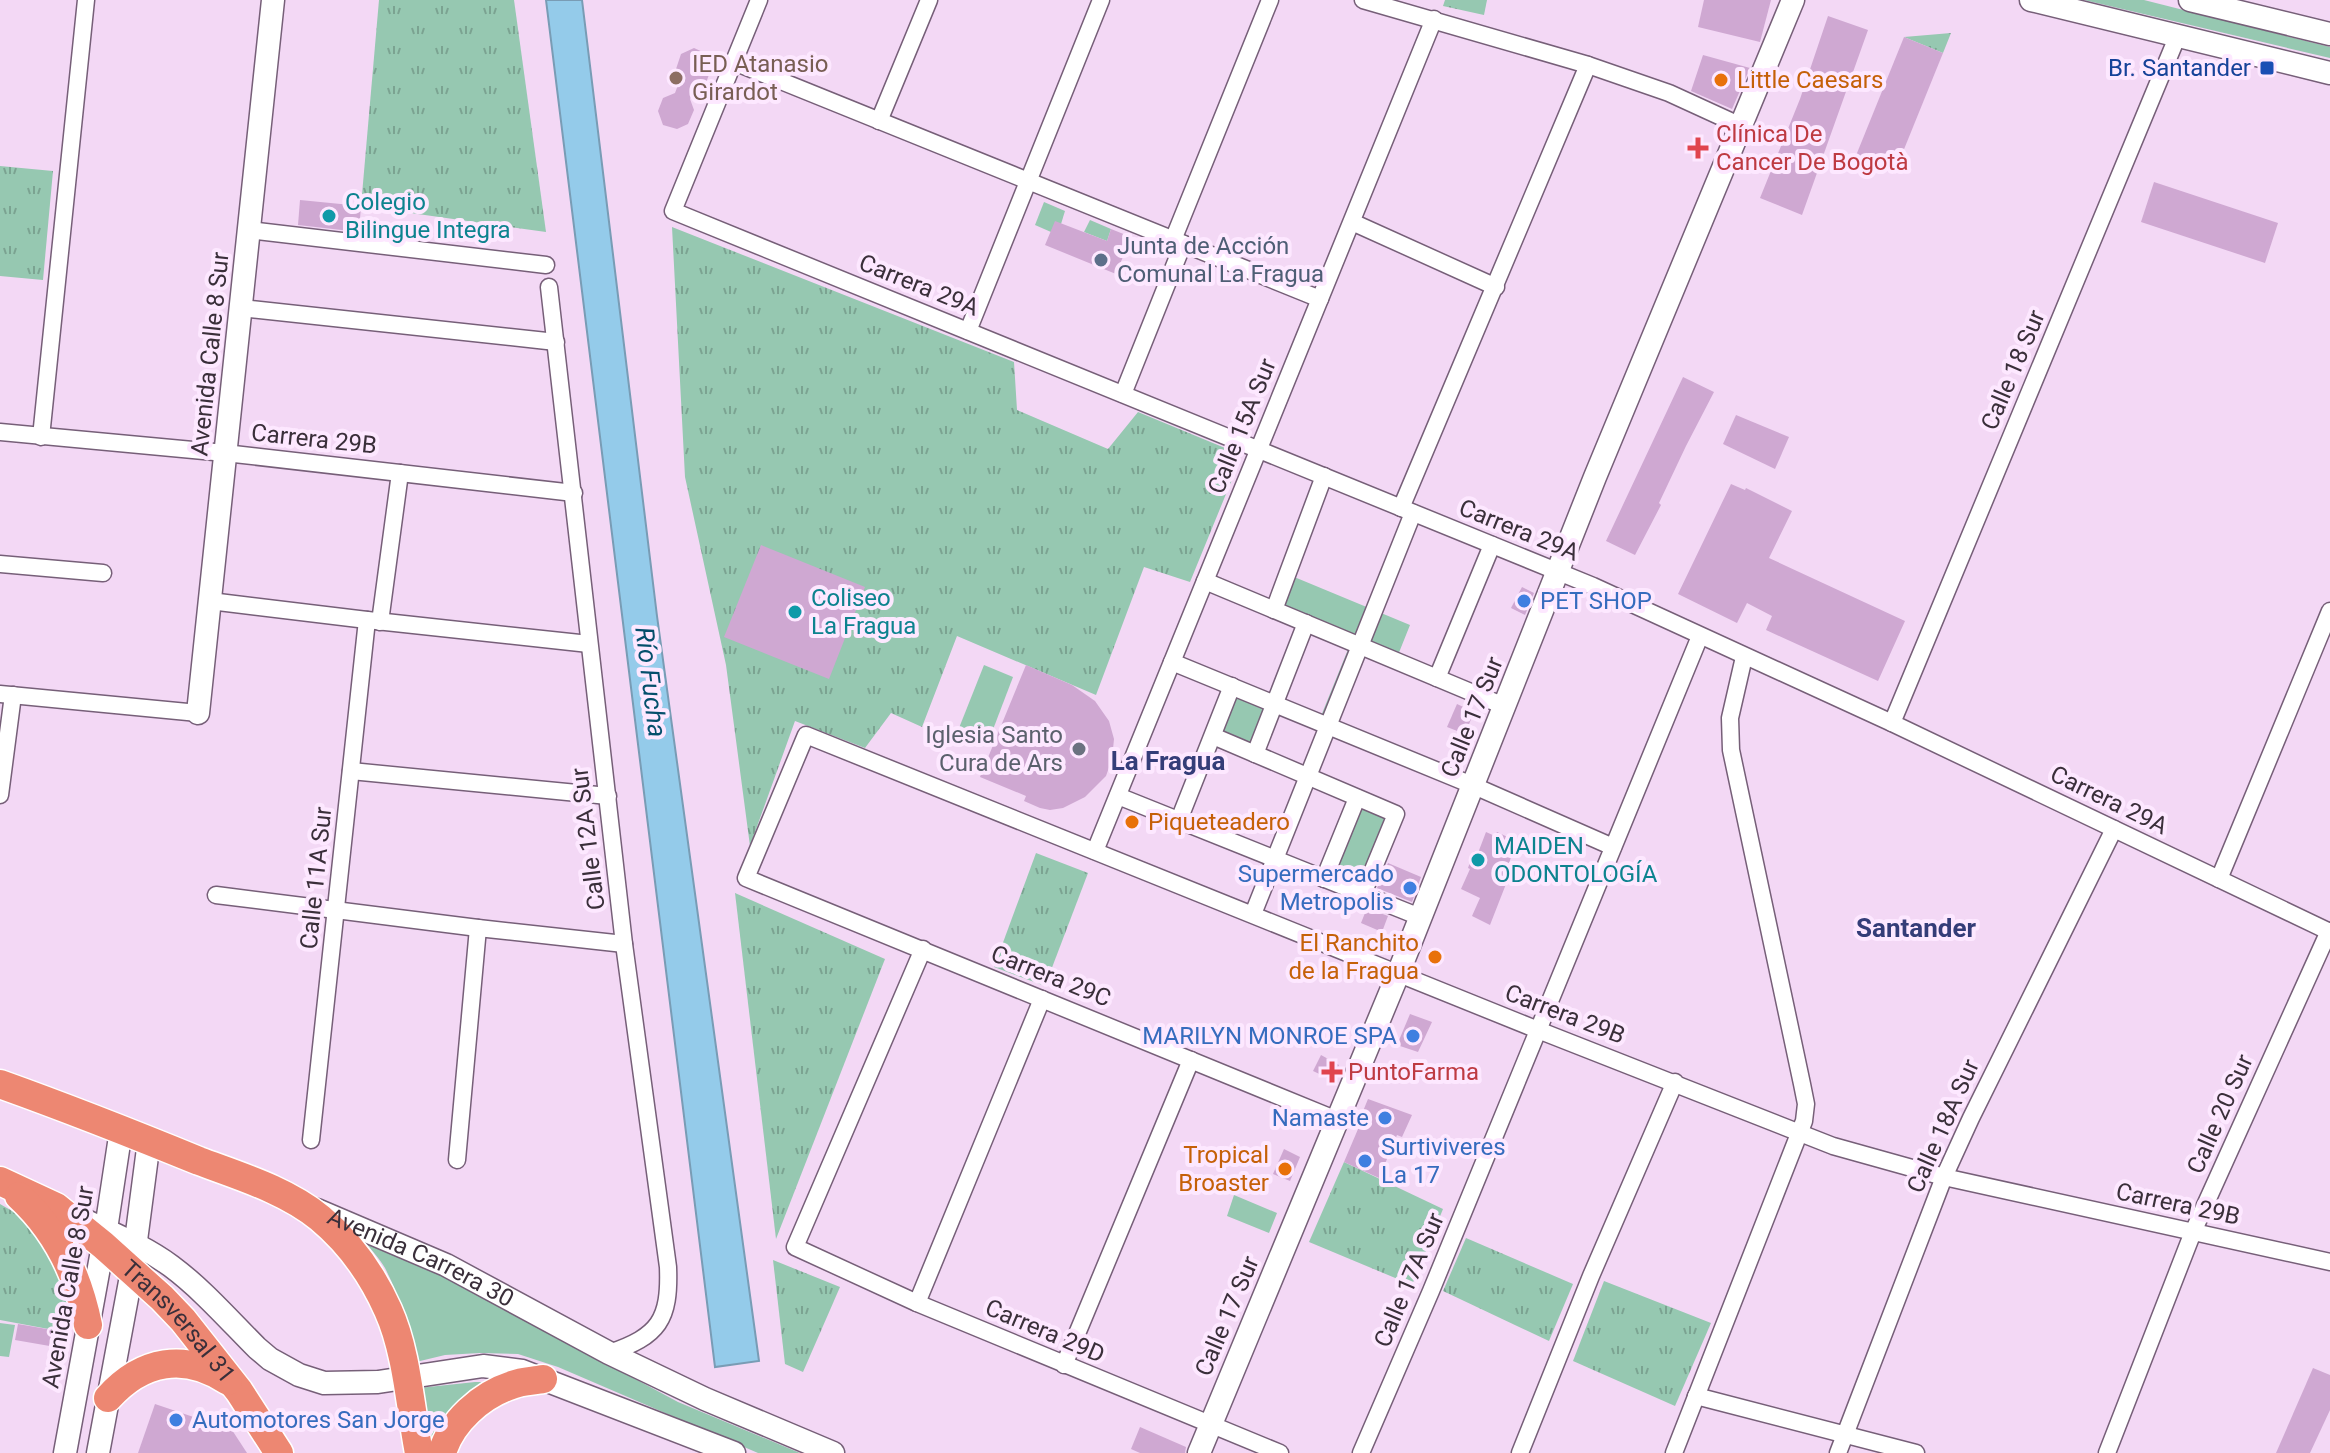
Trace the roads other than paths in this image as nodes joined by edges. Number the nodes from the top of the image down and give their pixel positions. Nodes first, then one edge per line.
1 (86, 0) edge
2 (273, 0) edge
3 (759, 0) edge
4 (929, 0) edge
5 (1101, 0) edge
6 (1270, 0) edge
7 (1363, 0) edge
8 (1793, 0) edge
9 (2031, 0) edge
10 (2190, 0) edge
11 (1434, 19) junction
12 (2330, 34) edge
13 (2178, 35) junction
14 (734, 62) junction
15 (1588, 65) junction
16 (2330, 73) edge
17 (879, 121) junction
18 (1741, 126) junction
19 (1029, 181) junction
20 (1352, 222) junction
21 (249, 230) junction
22 (1178, 242) junction
23 (546, 265) dead end
24 (549, 287) dead end
25 (1496, 287) junction
26 (1320, 299) junction
27 (241, 308) junction
28 (968, 331) junction
29 (556, 342) junction
30 (1123, 394) junction
31 (0, 432) edge
32 (41, 437) junction
33 (1259, 450) junction
34 (225, 453) junction
35 (400, 473) junction
36 (1324, 476) junction
37 (574, 493) junction
38 (1407, 510) junction
39 (1492, 545) junction
40 (0, 564) edge
41 (1557, 572) junction
42 (103, 573) dead end
43 (1205, 581) junction
44 (210, 601) junction
45 (1274, 610) junction
46 (2330, 611) edge
47 (374, 621) junction
48 (1306, 623) junction
49 (1700, 636) junction
50 (589, 644) junction
51 (1360, 646) junction
52 (1744, 657) junction
53 (1172, 662) junction
54 (1437, 678) junction
55 (1232, 686) junction
56 (6, 694) edge
57 (1275, 704) junction
58 (1504, 706) junction
59 (198, 713) joint
60 (1892, 723) junction
61 (1328, 725) junction
62 (1213, 736) junction
63 (1255, 754) junction
64 (351, 771) junction
65 (1308, 776) junction
66 (1472, 785) junction
67 (0, 795) edge
68 (608, 796) junction
69 (1118, 796) junction
70 (1357, 798) junction
71 (1179, 820) junction
72 (2114, 829) junction
73 (1613, 847) junction
74 (1095, 851) junction
75 (1275, 859) junction
76 (746, 878) joint
77 (1324, 879) junction
78 (2219, 879) junction
79 (1363, 894) junction
80 (216, 895) dead end
81 (337, 911) junction
82 (1253, 914) junction
83 (1420, 917) junction
84 (478, 928) junction
85 (2330, 932) edge
86 (624, 944) junction
87 (923, 949) junction
88 (1398, 974) junction
89 (1042, 999) junction
90 (1538, 1030) junction
91 (1191, 1060) junction
92 (1675, 1082) junction
93 (0, 1084) edge
94 (1337, 1120) junction
95 (121, 1130) junction
96 (1799, 1134) junction
97 (311, 1140) dead end
98 (149, 1141) junction
99 (457, 1160) dead end
100 (1944, 1177) junction
101 (4, 1183) edge
102 (297, 1202) junction
103 (2193, 1232) junction
104 (105, 1237) junction
105 (134, 1257) junction
106 (2330, 1262) edge
107 (917, 1303) junction
108 (88, 1325) junction
109 (609, 1353) junction
110 (1064, 1365) junction
111 (406, 1379) junction
112 (543, 1379) junction
113 (239, 1391) junction
114 (1696, 1396) junction
115 (108, 1398) junction
116 (1211, 1424) junction
117 (1845, 1434) junction
118 (65, 1453) edge
119 (98, 1453) edge
120 (279, 1453) edge
121 (419, 1453) edge
122 (442, 1453) edge
123 (734, 1453) edge
124 (833, 1453) edge
125 (1199, 1453) edge
126 (1280, 1453) edge
127 (1361, 1453) edge
128 (1520, 1453) edge
129 (1674, 1453) edge
130 (1838, 1453) edge
131 (1916, 1453) edge
132 (2107, 1453) edge

1 - 32 street
2 - 21 main road, Avenida Calle 8 Sur
3 - 14 street
4 - 17 street
5 - 19 street
6 - 22 street
7 - 11 street
8 - 18 main road, Calle 17 Sur
9 - 13 main road
10 - 12 main road
11 - 15 street
11 - 20 street, Calle 15A Sur
13 - 16 main road
13 - 60 street, Calle 18 Sur
14 - 17 street
14 - 28 street, Carrera 29A
15 - 18 street
15 - 25 street
17 - 19 street
18 - 41 main road, Calle 17 Sur
19 - 22 street
19 - 28 street
20 - 25 street
20 - 26 street, Calle 15A Sur
21 - 23 street
21 - 27 main road, Avenida Calle 8 Sur
22 - 26 street
22 - 30 street
24 - 29 street, Calle 12A Sur
25 - 38 street
26 - 33 street, Calle 15A Sur
27 - 29 street
27 - 34 main road, Avenida Calle 8 Sur
28 - 30 street, Carrera 29A
29 - 37 street, Calle 12A Sur
30 - 33 street, Carrera 29A
31 - 32 street, Carrera 29B
32 - 34 street, Carrera 29B
33 - 36 street, Carrera 29A
33 - 43 street, Calle 15A Sur
34 - 35 street, Carrera 29B
34 - 44 main road, Avenida Calle 8 Sur
35 - 37 street, Carrera 29B
35 - 47 street, Calle 11A Sur
36 - 38 street, Carrera 29A
36 - 45 street
37 - 50 street, Calle 12A Sur
38 - 39 street, Carrera 29A
38 - 51 street
39 - 41 street, Carrera 29A
39 - 54 street
40 - 42 street
41 - 49 street, Carrera 29A
41 - 58 main road, Calle 17 Sur
43 - 45 street
43 - 53 street, Calle 15A Sur
44 - 47 street
44 - 59 main road, Avenida Calle 8 Sur
45 - 48 street
46 - 78 street
47 - 50 street
47 - 64 street, Calle 11A Sur
48 - 51 street
48 - 57 street
49 - 52 street, Carrera 29A
49 - 73 street, Calle 17A Sur
50 - 68 street, Calle 12A Sur
51 - 54 street
51 - 61 street
52 - 60 street, Carrera 29A
52 - 96 street
53 - 55 street
53 - 69 street, Calle 15A Sur
54 - 58 street
55 - 57 street
55 - 62 street
56 - 59 street
56 - 67 street
57 - 61 street
57 - 63 street
58 - 66 main road, Calle 17 Sur
60 - 72 street, Carrera 29A
61 - 65 street
61 - 66 street
62 - 63 street
62 - 71 street
63 - 65 street
64 - 68 street
64 - 81 street, Calle 11A Sur
65 - 70 street
65 - 75 street
66 - 73 street
66 - 83 main road, Calle 17 Sur
68 - 86 street, Calle 12A Sur
69 - 71 street
69 - 74 street, Calle 15A Sur
70 - 77 street
70 - 79 street
71 - 75 street
72 - 78 street, Carrera 29A
72 - 100 street, Calle 18A Sur
73 - 90 street, Calle 17A Sur
74 - 76 street, Carrera 29B
74 - 82 street, Carrera 29B
75 - 77 street
75 - 82 street
76 - 87 street, Carrera 29C
77 - 79 street
78 - 85 street, Carrera 29A
79 - 83 street
80 - 81 street
81 - 84 street
81 - 97 street, Calle 11A Sur
82 - 88 street, Carrera 29B
83 - 88 main road, Calle 17 Sur
84 - 86 street
84 - 99 street
85 - 103 street, Calle 20 Sur
86 - 109 street, Calle 12A Sur
87 - 89 street, Carrera 29C
87 - 107 street, Carrera 29D
88 - 90 street, Carrera 29B
88 - 94 main road, Calle 17 Sur
89 - 91 street, Carrera 29C
89 - 107 street
90 - 92 street, Carrera 29B
90 - 127 street, Calle 17A Sur
91 - 94 street, Carrera 29C
91 - 110 street
92 - 96 street, Carrera 29B
92 - 128 street
93 - 95 highway, Avenida Carrera 30
94 - 116 main road, Calle 17 Sur
95 - 98 highway, Avenida Carrera 30
95 - 104 main road, Avenida Calle 8 Sur
96 - 100 street, Carrera 29B
96 - 114 street
98 - 102 highway, Avenida Carrera 30
98 - 105 main road
100 - 103 street, Carrera 29B
100 - 117 street, Calle 18A Sur
101 - 104 highway, Transversal 31
101 - 108 highway
102 - 109 main road, Avenida Carrera 30
102 - 111 highway
103 - 106 street, Carrera 29B
103 - 132 street, Calle 20 Sur
104 - 105 highway, Transversal 31
104 - 108 main road, Avenida Calle 8 Sur
105 - 111 main road
105 - 113 highway, Transversal 31
105 - 115 main road
107 - 110 street, Carrera 29D
108 - 118 main road, Avenida Calle 8 Sur
109 - 124 main road, Avenida Carrera 30
110 - 116 street, Carrera 29D
111 - 112 main road
111 - 121 highway
112 - 122 highway
112 - 123 main road
113 - 115 highway
113 - 120 highway, Transversal 31
114 - 117 street
114 - 129 street
115 - 119 main road
116 - 125 main road, Calle 17 Sur
116 - 126 street, Carrera 29D
117 - 130 street, Calle 18A Sur
117 - 131 street

